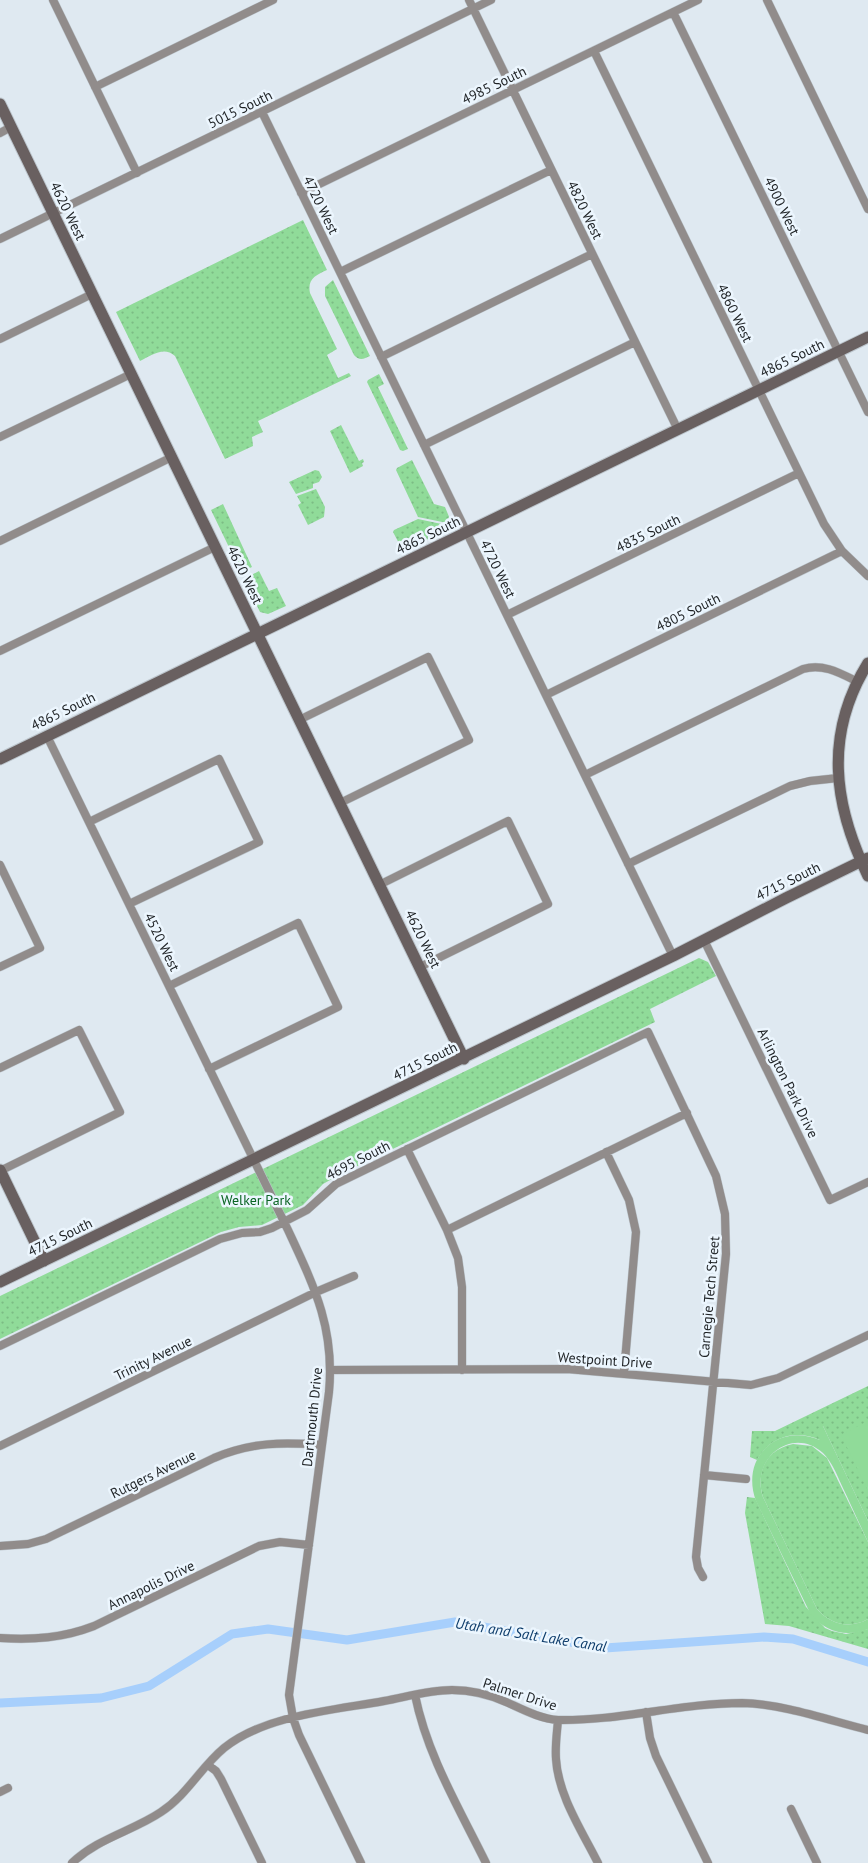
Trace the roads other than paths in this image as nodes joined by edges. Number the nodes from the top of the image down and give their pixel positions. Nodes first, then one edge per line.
1 (52, 0) edge
2 (273, 0) edge
3 (469, 0) edge
4 (491, 0) edge
5 (698, 0) edge
6 (766, 0) edge
7 (473, 9) junction
8 (674, 12) junction
9 (594, 51) junction
10 (95, 87) junction
11 (513, 90) junction
12 (0, 104) edge
13 (262, 112) junction
14 (11, 127) junction
15 (0, 133) edge
16 (551, 170) junction
17 (137, 173) junction
18 (301, 193) junction
19 (868, 209) edge
20 (52, 214) junction
21 (0, 239) edge
22 (592, 254) junction
23 (340, 272) junction
24 (92, 294) junction
25 (868, 338) edge
26 (0, 339) edge
27 (635, 342) junction
28 (839, 352) junction
29 (381, 357) junction
30 (130, 374) junction
31 (759, 391) junction
32 (868, 412) edge
33 (678, 430) junction
34 (0, 437) edge
35 (424, 445) junction
36 (172, 457) junction
37 (799, 473) junction
38 (467, 533) junction
39 (0, 541) edge
40 (215, 546) junction
41 (842, 551) junction
42 (868, 576) edge
43 (507, 615) junction
44 (257, 634) junction
45 (0, 651) edge
46 (868, 663) edge
47 (858, 682) junction
48 (546, 695) junction
49 (299, 720) junction
50 (47, 736) junction
51 (0, 759) edge
52 (585, 776) junction
53 (838, 778) junction
54 (340, 803) junction
55 (89, 822) junction
56 (864, 860) edge
57 (628, 864) junction
58 (0, 865) edge
59 (868, 876) edge
60 (380, 885) junction
61 (129, 904) junction
62 (704, 940) junction
63 (673, 956) junction
64 (0, 967) edge
65 (420, 967) junction
66 (169, 986) junction
67 (648, 1032) joint
68 (464, 1059) junction
69 (0, 1068) edge
70 (210, 1069) junction
71 (687, 1113) junction
72 (407, 1149) junction
73 (606, 1152) junction
74 (254, 1160) junction
75 (0, 1170) edge
76 (868, 1182) edge
77 (283, 1222) junction
78 (446, 1230) junction
79 (44, 1261) junction
80 (354, 1276) dead end
81 (0, 1282) edge
82 (316, 1292) junction
83 (868, 1335) edge
84 (0, 1346) edge
85 (330, 1370) junction
86 (462, 1370) junction
87 (624, 1373) junction
88 (714, 1381) junction
89 (0, 1446) edge
90 (322, 1446) junction
91 (704, 1475) junction
92 (746, 1479) dead end
93 (309, 1545) junction
94 (0, 1546) edge
95 (703, 1577) dead end
96 (0, 1638) edge
97 (415, 1695) junction
98 (646, 1712) junction
99 (293, 1718) junction
100 (558, 1720) junction
101 (868, 1730) edge
102 (208, 1765) junction
103 (8, 1788) dead end
104 (0, 1792) edge
105 (791, 1809) dead end
106 (72, 1863) edge
107 (262, 1863) edge
108 (362, 1863) edge
109 (486, 1863) edge
110 (598, 1863) edge
111 (708, 1863) edge
112 (817, 1863) edge

1 - 10 street
2 - 10 street
3 - 7 street, 4820 West
4 - 7 street, 5015 South
5 - 8 street, 4985 South
6 - 19 street
7 - 11 street, 4820 West
7 - 13 street, 5015 South
8 - 9 street, 4985 South
8 - 28 street, 4900 West
9 - 11 street, 4985 South
9 - 31 street, 4860 West
10 - 17 street
11 - 16 street, 4820 West
11 - 18 street, 4985 South
12 - 14 street, 4620 West
13 - 17 street, 5015 South
13 - 18 street, 4720 West
14 - 15 street
14 - 20 street, 4620 West
16 - 22 street, 4820 West
16 - 23 street
17 - 20 street, 5015 South
18 - 23 street, 4720 West
20 - 21 street, 5015 South
20 - 24 street, 4620 West
22 - 27 street, 4820 West
22 - 29 street
23 - 29 street, 4720 West
24 - 26 street
24 - 30 street, 4620 West
25 - 28 street, 4865 South
27 - 33 street, 4820 West
27 - 35 street
28 - 31 street, 4865 South
28 - 32 street, 4900 West
29 - 35 street, 4720 West
30 - 34 street
30 - 36 street, 4620 West
31 - 33 street, 4865 South
31 - 37 street, 4860 West
33 - 38 street, 4865 South
35 - 38 street, 4720 West
36 - 39 street
36 - 40 street, 4620 West
37 - 41 street, 4860 West
37 - 43 street, 4835 South
38 - 43 street, 4720 West
38 - 44 street, 4865 South
40 - 44 street, 4620 West
40 - 45 street
41 - 42 street, 4860 West
41 - 48 street, 4805 South
43 - 48 street, 4720 West
44 - 49 street, 4620 West
44 - 50 street, 4865 South
46 - 47 street
47 - 52 street
47 - 53 street
48 - 52 street, 4720 West
49 - 54 street, 4620 West
49 - 54 street
50 - 51 street, 4865 South
50 - 55 street, 4520 West
52 - 57 street, 4720 West
53 - 56 street
53 - 57 street
54 - 60 street, 4620 West
55 - 61 street, 4520 West
55 - 61 street
56 - 59 street
56 - 62 street, 4715 South
57 - 63 street, 4720 West
58 - 64 street
60 - 65 street, 4620 West
60 - 65 street
61 - 66 street, 4520 West
62 - 63 street, 4715 South
62 - 76 street, Arlington Park Drive
63 - 68 street, 4715 South
65 - 68 street, 4620 West
66 - 70 street, 4520 West
66 - 70 street
67 - 71 street, Carnegie Tech Street
67 - 72 street, 4695 South
68 - 74 street, 4715 South
69 - 75 street
70 - 74 street, 4520 West
71 - 73 street
71 - 88 street, Carnegie Tech Street
72 - 77 street, 4695 South
72 - 78 street
73 - 78 street
73 - 87 street
74 - 77 street, Dartmouth Drive
74 - 79 street, 4715 South
75 - 79 street
77 - 82 street, Dartmouth Drive
77 - 84 street, 4695 South
78 - 86 street
79 - 81 street, 4715 South
80 - 82 street, Trinity Avenue
82 - 85 street, Dartmouth Drive
82 - 89 street, Trinity Avenue
83 - 88 street, Westpoint Drive
85 - 86 street, Westpoint Drive
85 - 90 street, Dartmouth Drive
86 - 87 street, Westpoint Drive
87 - 88 street, Westpoint Drive
88 - 91 street, Carnegie Tech Street
90 - 93 street, Dartmouth Drive
90 - 94 street, Rutgers Avenue
91 - 92 street
91 - 95 street, Carnegie Tech Street
93 - 96 street, Annapolis Drive
93 - 99 street, Dartmouth Drive
97 - 99 street, Palmer Drive
97 - 100 street, Palmer Drive
97 - 109 street
98 - 100 street, Palmer Drive
98 - 101 street, Palmer Drive
98 - 111 street
99 - 102 street, Palmer Drive
99 - 108 street, Dartmouth Drive
100 - 110 street
102 - 106 street, Palmer Drive
102 - 107 street
103 - 104 street
105 - 112 street

